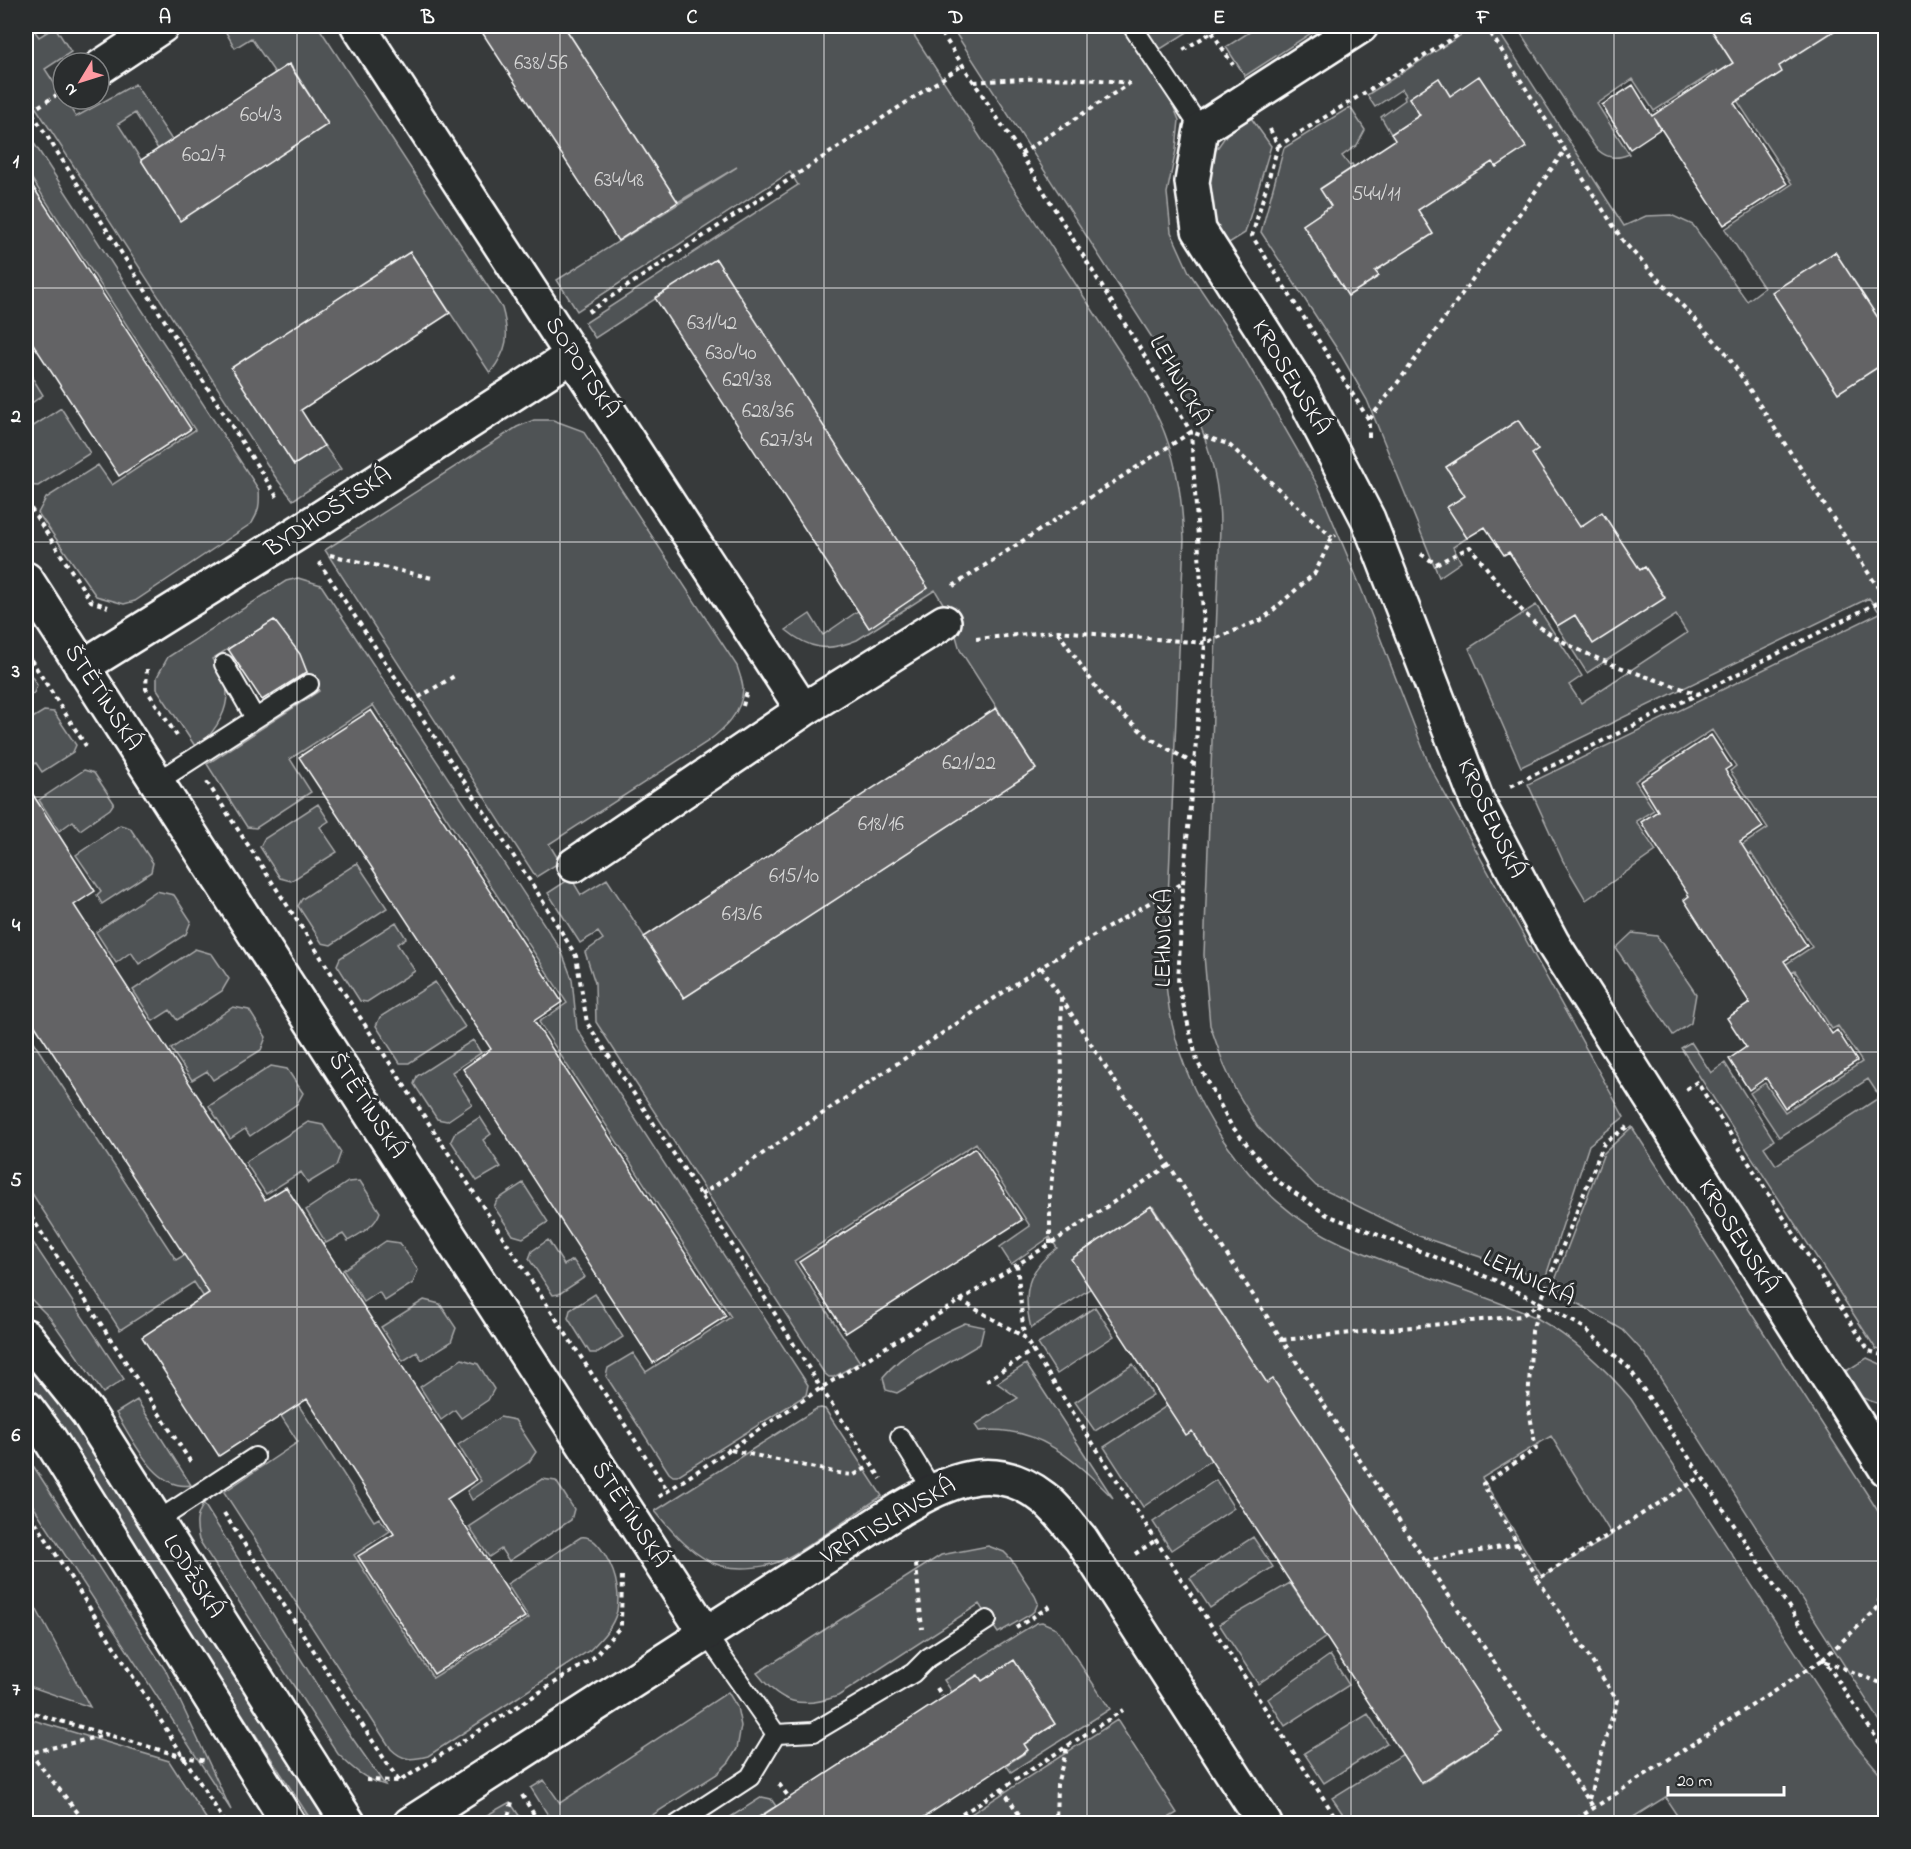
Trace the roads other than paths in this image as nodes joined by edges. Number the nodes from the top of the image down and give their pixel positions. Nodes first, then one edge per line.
1 (162, 26) edge
2 (358, 26) edge
3 (1132, 26) edge
4 (1361, 26) edge
5 (111, 60) edge
6 (1201, 129) junction
7 (565, 344) junction
8 (26, 579) edge
9 (944, 622) road end
10 (224, 664) dead end
11 (82, 667) junction
12 (309, 684) dead end
13 (803, 710) junction
14 (255, 718) junction
15 (157, 782) junction
16 (574, 864) dead end
17 (26, 1336) edge
18 (26, 1407) edge
19 (900, 1437) dead end
20 (255, 1457) dead end
21 (1882, 1457) edge
22 (933, 1491) junction
23 (157, 1521) junction
24 (987, 1620) dead end
25 (706, 1634) junction
26 (776, 1734) junction
27 (416, 1820) edge
28 (290, 1824) edge
29 (349, 1824) edge
30 (678, 1824) edge
31 (1265, 1824) edge

1 - 5 street
2 - 7 street, SOPOTSKÁ
3 - 6 lane
4 - 6 street
6 - 21 street, KROSENSKÁ
7 - 11 street, BYDHOŠŤSKÁ
7 - 13 street, SOPOTSKÁ
8 - 11 street, ŠTĚTÍNSKÁ
9 - 13 street
10 - 14 lane
11 - 15 street, ŠTĚTÍNSKÁ
12 - 14 lane
13 - 16 street
14 - 15 lane
15 - 25 street, ŠTĚTÍNSKÁ
17 - 23 street, LODŽSKÁ
18 - 28 street, LODŽSKÁ
19 - 22 lane
20 - 23 lane
22 - 25 street, VRATISLAVSKÁ
22 - 31 street, VRATISLAVSKÁ
23 - 29 street, LODŽSKÁ
24 - 26 lane
25 - 26 lane
25 - 27 street, VRATISLAVSKÁ
26 - 30 lane

